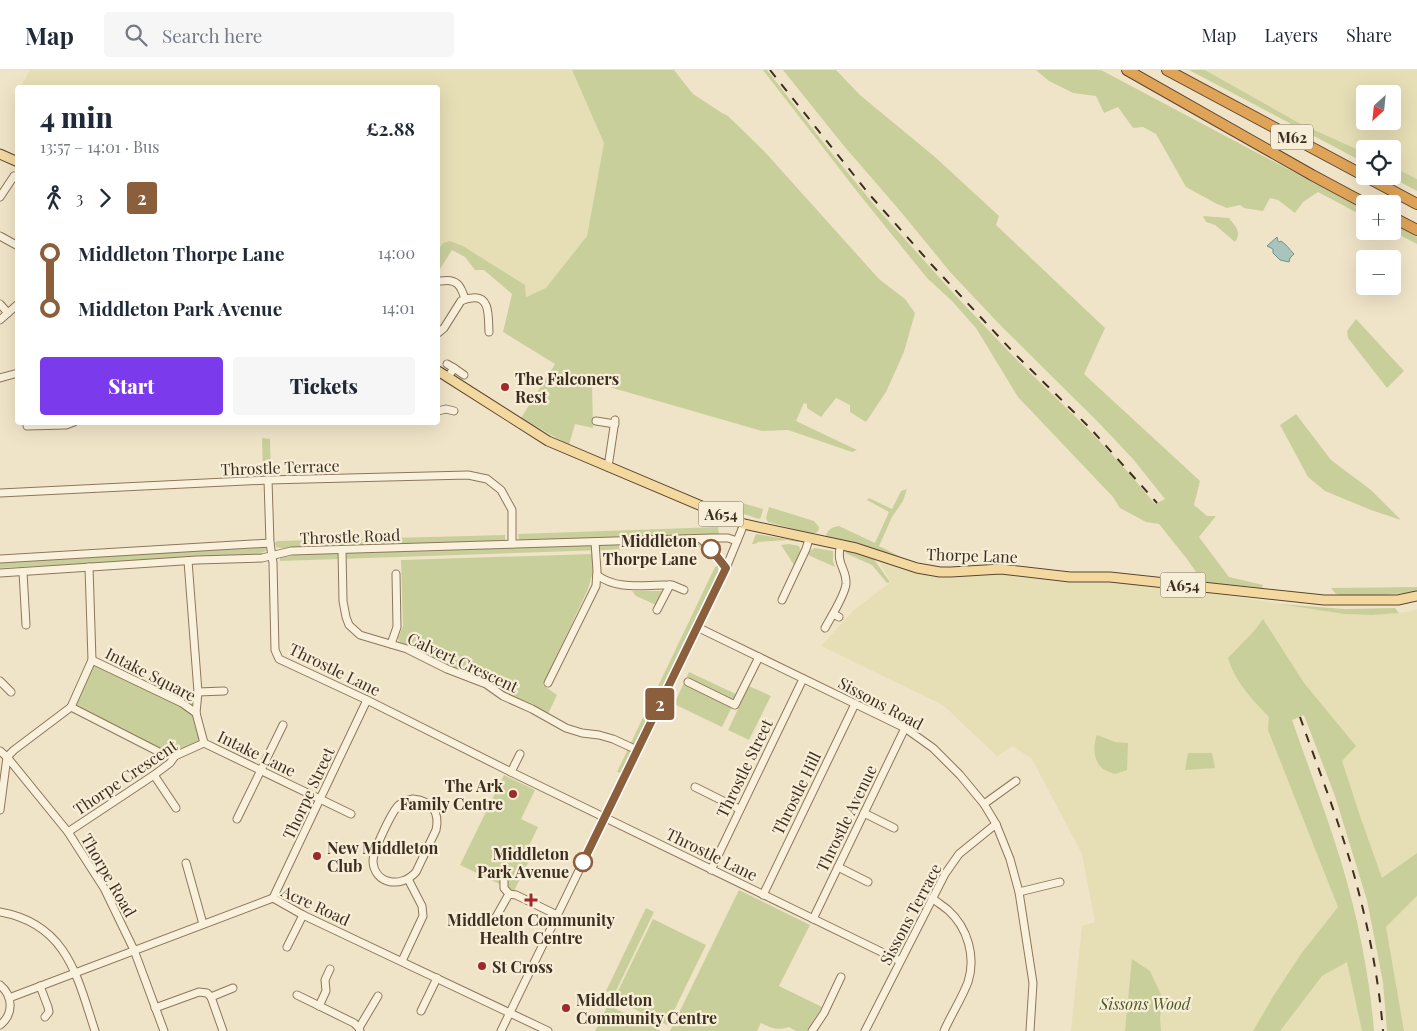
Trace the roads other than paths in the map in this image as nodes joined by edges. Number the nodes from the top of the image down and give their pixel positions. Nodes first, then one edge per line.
1 (1127, 70) edge
2 (1167, 70) edge
3 (0, 154) edge
4 (15, 161) edge
5 (14, 176) dead end
6 (0, 197) edge
7 (1356, 199) edge
8 (1417, 204) edge
9 (1401, 222) edge
10 (1417, 230) edge
11 (0, 236) edge
12 (15, 244) edge
13 (441, 281) dead end
14 (465, 299) junction
15 (0, 304) edge
16 (15, 307) edge
17 (8, 313) junction
18 (0, 320) edge
19 (440, 331) edge
20 (489, 332) dead end
21 (440, 372) edge
22 (15, 374) edge
23 (464, 374) dead end
24 (1, 376) edge
25 (448, 377) junction
26 (440, 410) edge
27 (454, 412) dead end
28 (596, 421) dead end
29 (66, 425) edge
30 (27, 426) dead end
31 (608, 467) junction
32 (268, 480) junction
33 (0, 493) edge
34 (744, 524) junction
35 (701, 538) junction
36 (809, 538) junction
37 (737, 541) junction
38 (596, 542) junction
39 (270, 543) junction
40 (512, 544) junction
41 (841, 544) junction
42 (342, 550) junction
43 (272, 556) junction
44 (0, 559) edge
45 (188, 561) junction
46 (89, 567) junction
47 (726, 568) junction
48 (23, 572) junction
49 (0, 573) edge
50 (396, 574) dead end
51 (597, 575) junction
52 (670, 585) junction
53 (684, 590) dead end
54 (1417, 596) edge
55 (782, 600) dead end
56 (657, 610) dead end
57 (26, 625) dead end
58 (697, 627) junction
59 (825, 628) dead end
60 (391, 644) junction
61 (759, 657) junction
62 (92, 660) junction
63 (803, 679) junction
64 (0, 681) edge
65 (688, 682) dead end
66 (548, 683) dead end
67 (224, 691) dead end
68 (11, 692) dead end
69 (198, 692) junction
70 (367, 700) junction
71 (855, 704) junction
72 (71, 707) junction
73 (196, 713) junction
74 (282, 724) dead end
75 (905, 728) junction
76 (204, 743) junction
77 (638, 750) junction
78 (0, 751) edge
79 (520, 754) dead end
80 (175, 756) junction
81 (7, 757) junction
82 (260, 770) junction
83 (511, 772) junction
84 (154, 775) junction
85 (1016, 781) dead end
86 (695, 787) dead end
87 (321, 799) junction
88 (984, 804) junction
89 (176, 808) dead end
90 (740, 809) junction
91 (0, 810) edge
92 (864, 813) junction
93 (351, 814) dead end
94 (605, 817) junction
95 (237, 819) dead end
96 (996, 824) junction
97 (894, 828) dead end
98 (68, 832) junction
99 (186, 863) dead end
100 (838, 867) junction
101 (711, 870) junction
102 (408, 879) junction
103 (504, 881) dead end
104 (868, 882) dead end
105 (1060, 882) dead end
106 (1019, 892) junction
107 (509, 894) junction
108 (763, 895) junction
109 (274, 898) junction
110 (932, 898) junction
111 (0, 912) edge
112 (304, 915) junction
113 (558, 915) junction
114 (813, 919) junction
115 (481, 920) dead end
116 (203, 924) junction
117 (287, 947) dead end
118 (134, 950) junction
119 (402, 960) junction
120 (900, 961) junction
121 (330, 969) dead end
122 (76, 973) junction
123 (840, 977) dead end
124 (437, 978) junction
125 (0, 985) edge
126 (40, 986) junction
127 (233, 988) dead end
128 (297, 995) dead end
129 (378, 996) dead end
130 (211, 997) junction
131 (10, 998) junction
132 (319, 1006) junction
133 (155, 1008) junction
134 (422, 1011) dead end
135 (510, 1013) junction
136 (45, 1017) dead end
137 (0, 1025) edge
138 (360, 1029) edge
139 (95, 1031) edge
140 (164, 1031) edge
141 (223, 1031) edge
142 (501, 1031) edge
143 (548, 1031) edge
144 (812, 1031) edge
145 (865, 1031) edge
146 (944, 1031) edge
147 (1030, 1031) edge

1 - 7 highway, M62
2 - 8 highway, M62
3 - 4 main road
5 - 6 street
9 - 10 highway
11 - 12 street
13 - 14 street
14 - 19 street
14 - 20 street
15 - 17 street
16 - 17 street
17 - 18 street
21 - 25 main road, A654
22 - 24 street
23 - 25 street
25 - 31 main road, Thorpe Lane / A654
26 - 27 street
28 - 31 street
29 - 30 street
31 - 34 main road, Thorpe Lane / A654
32 - 33 street, Throstle Terrace
32 - 39 street, Throstle Lane
32 - 40 street, Throstle Terrace
34 - 36 main road, Thorpe Lane / A654
34 - 37 street
35 - 37 street, Throstle Road
35 - 38 street, Throstle Road
35 - 47 street
36 - 41 main road, Thorpe Lane / A654
36 - 55 street
37 - 47 street
38 - 40 street, Throstle Road
38 - 51 street
39 - 43 street, Throstle Lane
39 - 44 street
40 - 42 street, Throstle Road
41 - 54 main road, Thorpe Lane / A654
41 - 59 street
42 - 43 street, Throstle Road
42 - 60 street, Calvert Crescent
43 - 45 street, Throstle Road
43 - 70 street, Throstle Lane
45 - 46 street, Throstle Road
45 - 69 street
46 - 48 street, Throstle Road
46 - 62 street
47 - 58 street
48 - 49 street, Throstle Road
48 - 57 street
50 - 60 street
51 - 52 street
51 - 66 street
52 - 53 street
52 - 56 street
58 - 61 street, Sissons Road
58 - 77 street
60 - 77 street, Calvert Crescent
61 - 63 street, Sissons Road
61 - 65 street
62 - 72 street
62 - 73 street, Intake Square
63 - 71 street, Sissons Road
63 - 90 street, Throstle Street
64 - 68 street
67 - 69 street
69 - 73 street
70 - 83 street, Throstle Lane
70 - 87 street, Thorpe Street
71 - 75 street, Sissons Road
71 - 108 street, Throstle Hill
72 - 80 street
72 - 81 street
73 - 76 street
74 - 82 street
75 - 88 street, Sissons Road
75 - 92 street, Throstle Avenue
76 - 80 street, Thorpe Crescent
76 - 82 street, Intake Lane
77 - 94 street
78 - 81 street, Thorpe Road
79 - 83 street
80 - 84 street, Thorpe Crescent
81 - 91 street
81 - 98 street, Thorpe Road
82 - 87 street, Intake Lane
82 - 95 street
83 - 94 street, Throstle Lane
84 - 89 street
84 - 98 street, Thorpe Crescent
85 - 88 street
86 - 90 street
87 - 93 street, Intake Lane
87 - 109 street, Thorpe Street
88 - 96 street, Sissons Road
90 - 101 street, Throstle Street
92 - 97 street
92 - 100 street, Throstle Avenue
94 - 101 street, Throstle Lane
94 - 113 street
96 - 106 street, Sissons Road
96 - 110 street, Sissons Terrace
98 - 118 street, Thorpe Road
99 - 116 street
100 - 104 street
100 - 114 street, Throstle Avenue
101 - 108 street, Throstle Lane
102 - 102 street
102 - 119 street
103 - 107 street
105 - 106 street
106 - 147 street, Sissons Road
107 - 113 street
107 - 115 street
108 - 114 street, Throstle Lane
109 - 112 street, Acre Road
109 - 116 street, Acre Road
110 - 120 street, Sissons Terrace
110 - 146 street
111 - 122 street
112 - 117 street
112 - 119 street, Acre Road
113 - 135 street
114 - 120 street, Throstle Lane
116 - 118 street, Acre Road
118 - 122 street, Acre Road
118 - 133 street, Thorpe Road
119 - 124 street, Acre Road
120 - 145 street, Sissons Terrace
121 - 132 street
122 - 126 street, Acre Road
122 - 139 street
123 - 144 street
124 - 134 street
124 - 135 street, Acre Road
125 - 131 street
126 - 131 street, Acre Road
126 - 136 street
127 - 130 street
128 - 132 street
129 - 138 street
130 - 133 street
130 - 141 street
131 - 137 street
132 - 138 street
133 - 140 street, Thorpe Road
135 - 142 street
135 - 143 street, Acre Road

